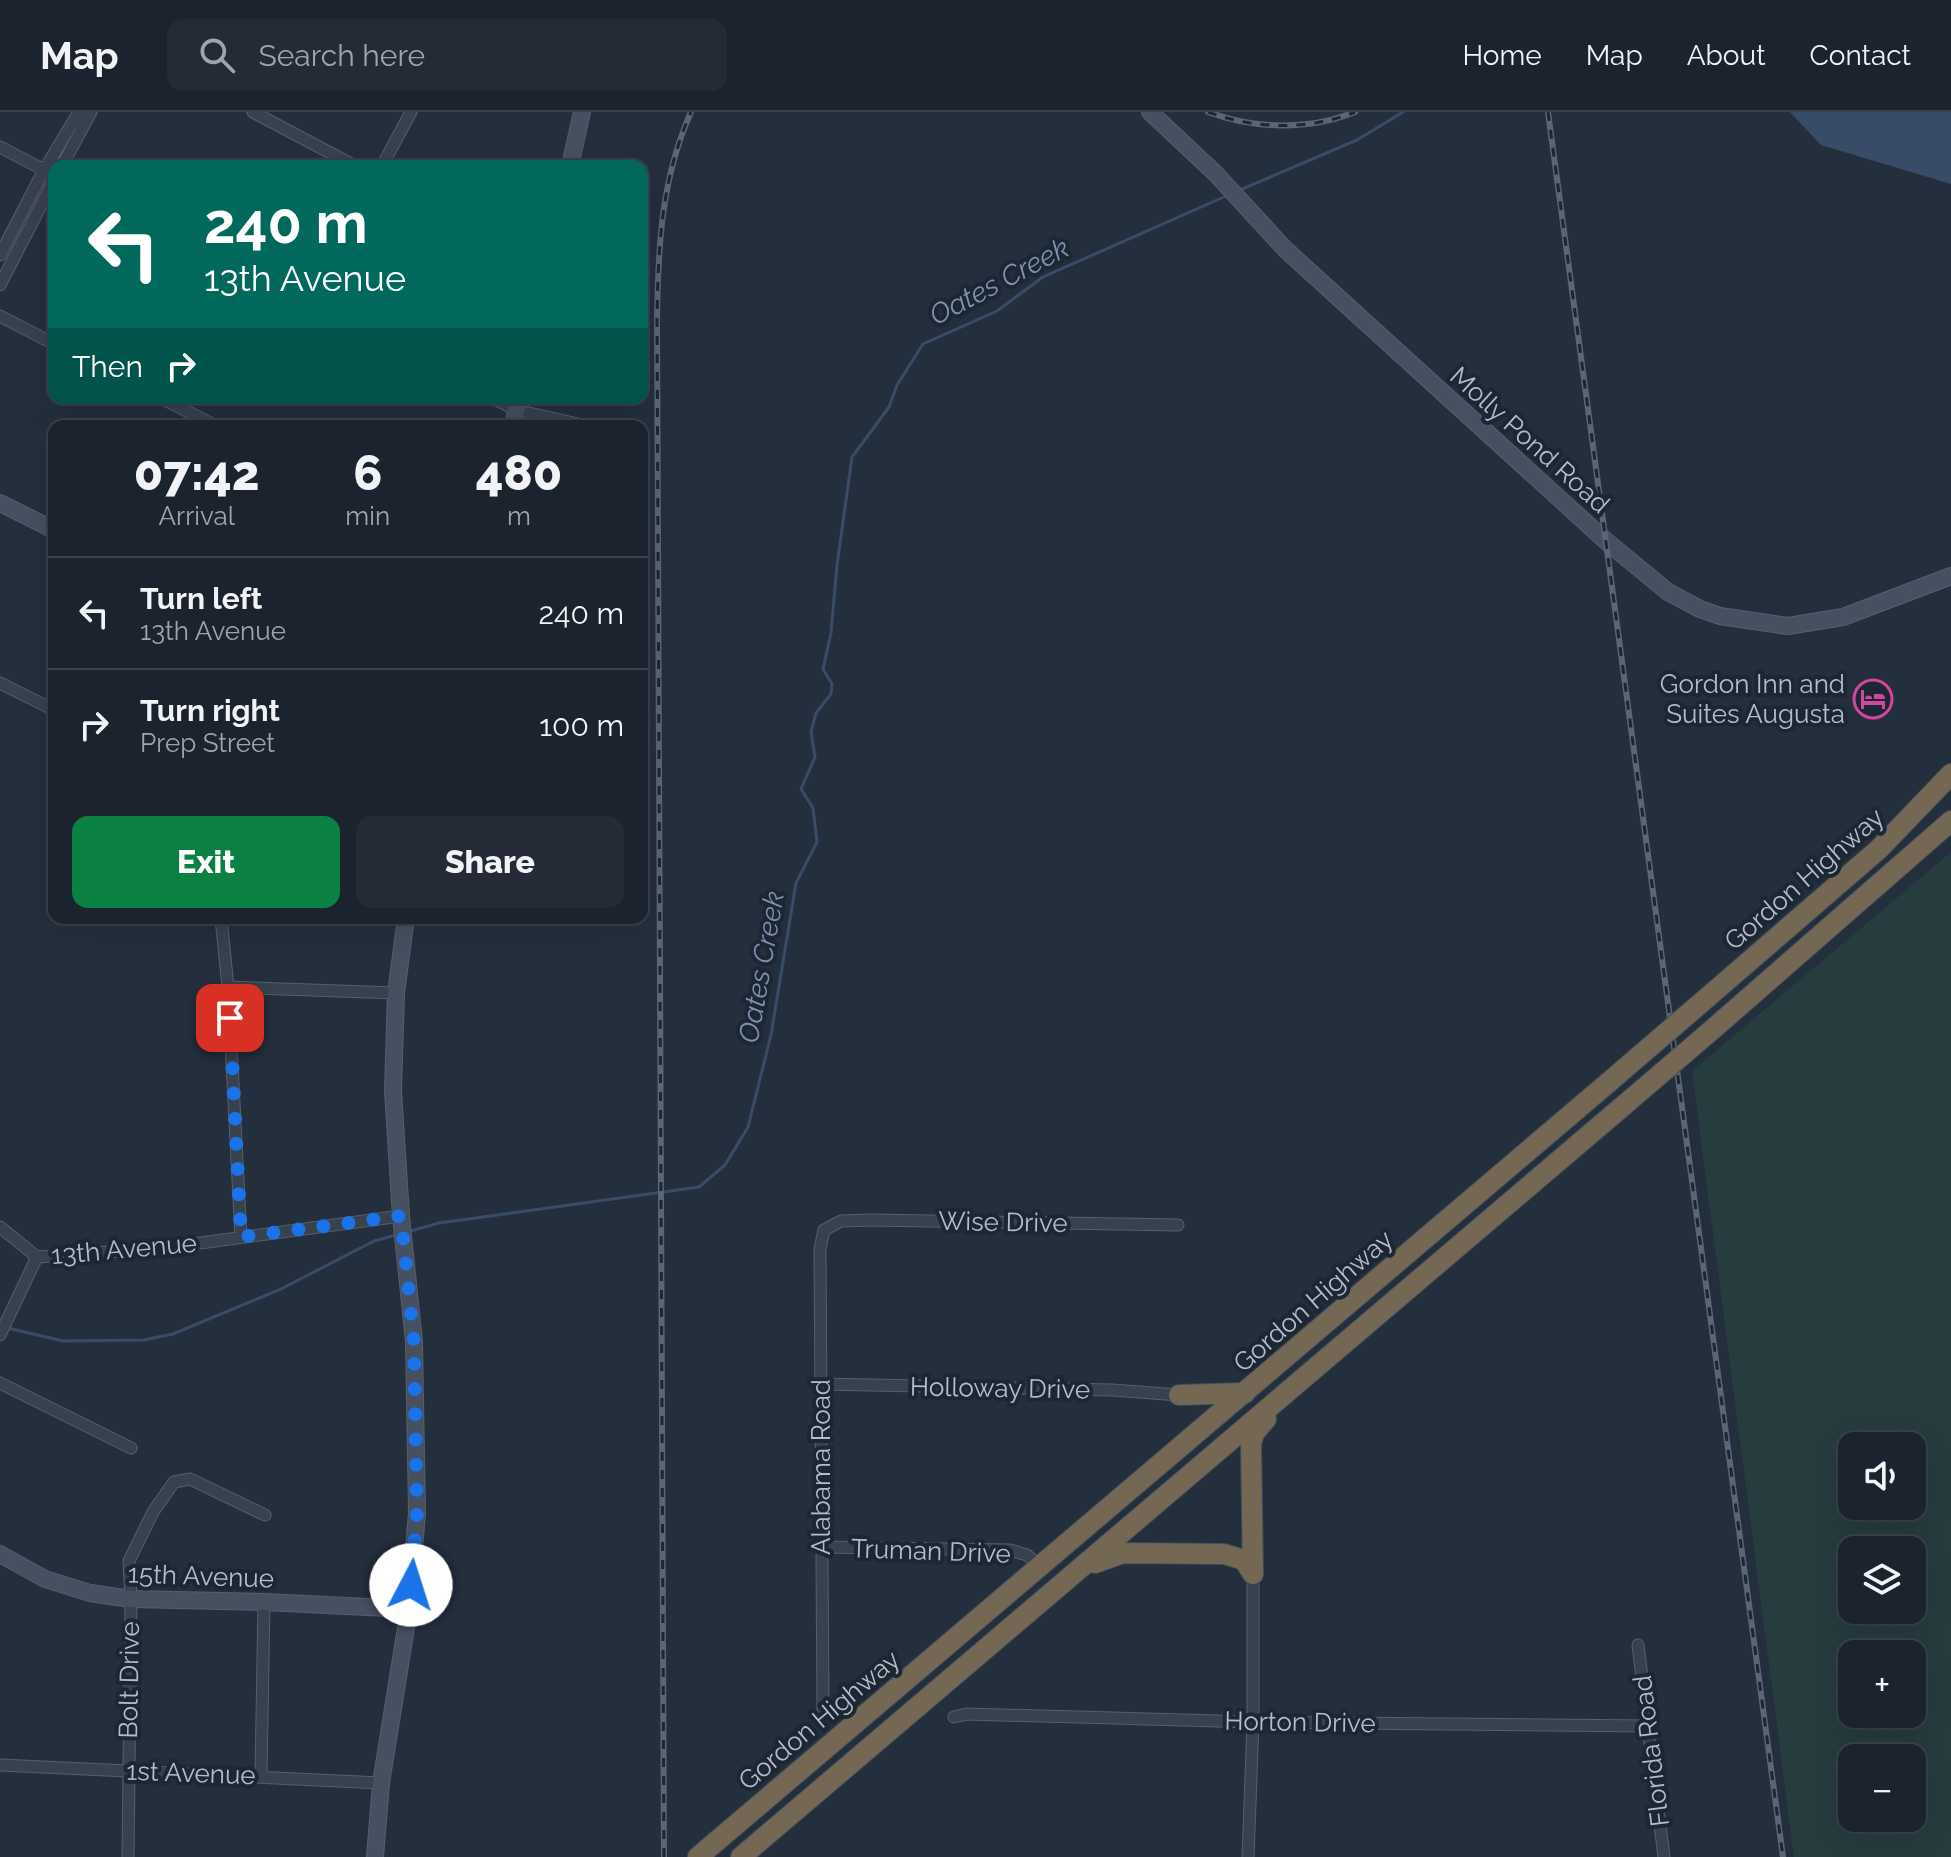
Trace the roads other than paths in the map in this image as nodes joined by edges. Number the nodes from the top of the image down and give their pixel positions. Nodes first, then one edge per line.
1 (79, 112) edge
2 (91, 112) edge
3 (253, 112) edge
4 (411, 112) edge
5 (582, 112) edge
6 (1150, 112) edge
7 (0, 147) edge
8 (58, 160) edge
9 (65, 160) edge
10 (344, 160) edge
11 (385, 160) edge
12 (571, 160) edge
13 (48, 173) edge
14 (48, 180) edge
15 (48, 181) edge
16 (0, 255) edge
17 (0, 285) edge
18 (0, 316) edge
19 (48, 341) edge
20 (173, 404) edge
21 (516, 411) edge
22 (204, 420) edge
23 (559, 420) edge
24 (0, 503) edge
25 (48, 527) edge
26 (1951, 576) edge
27 (0, 683) edge
28 (48, 707) edge
29 (1951, 774) edge
30 (1951, 821) edge
31 (222, 924) edge
32 (405, 924) edge
33 (228, 987) junction
34 (396, 993) junction
35 (1178, 1225) dead end
36 (0, 1226) edge
37 (828, 1226) joint
38 (402, 1229) junction
39 (241, 1237) junction
40 (37, 1257) junction
41 (3, 1329) edge
42 (0, 1383) edge
43 (821, 1384) junction
44 (1245, 1393) junction
45 (1179, 1395) junction
46 (1277, 1400) junction
47 (1190, 1441) junction
48 (131, 1448) dead end
49 (265, 1515) dead end
50 (821, 1547) junction
51 (0, 1554) edge
52 (1038, 1565) junction
53 (1080, 1568) junction
54 (1253, 1574) junction
55 (131, 1599) junction
56 (264, 1602) junction
57 (409, 1609) junction
58 (1638, 1645) dead end
59 (823, 1711) dead end
60 (954, 1717) dead end
61 (1253, 1722) junction
62 (1648, 1726) junction
63 (0, 1765) edge
64 (128, 1771) junction
65 (261, 1775) junction
66 (381, 1783) junction
67 (128, 1857) edge
68 (375, 1857) edge
69 (698, 1857) edge
70 (741, 1857) edge
71 (1248, 1857) edge
72 (1664, 1857) edge

1 - 8 street
2 - 9 street
3 - 10 street
4 - 11 street
5 - 12 street
6 - 26 street, Molly Pond Road
7 - 13 street
14 - 16 street
15 - 17 street
18 - 19 street
20 - 22 street
21 - 23 street
24 - 25 street
27 - 28 street
29 - 44 highway, Gordon Highway, bridge
30 - 46 highway, Gordon Highway, bridge
31 - 33 street
32 - 34 street
33 - 34 street
33 - 39 street
34 - 38 street
35 - 37 street, Wise Drive
36 - 40 street, 13th Avenue
37 - 43 street, Alabama Road
38 - 39 street, 13th Avenue
38 - 57 street
39 - 40 street, 13th Avenue
40 - 41 street
42 - 48 street
43 - 45 street, Holloway Drive
43 - 50 street, Alabama Road
44 - 45 highway
44 - 47 highway, Gordon Highway
45 - 47 highway
46 - 53 highway, Gordon Highway
46 - 54 highway
47 - 52 highway, Gordon Highway
49 - 55 street, Bolt Drive
50 - 52 street, Truman Drive
50 - 59 street, Alabama Road
51 - 55 street, 15th Avenue
52 - 69 highway, Gordon Highway
53 - 54 highway
53 - 70 highway, Gordon Highway
54 - 61 street
55 - 56 street, 15th Avenue
55 - 64 street, Bolt Drive
56 - 57 street, 15th Avenue
56 - 65 street
57 - 66 street
58 - 62 street, Florida Road
60 - 61 street, Horton Drive
61 - 62 street, Horton Drive
61 - 71 street
62 - 72 street, Florida Road
63 - 64 street, 1st Avenue
64 - 65 street, 1st Avenue
64 - 67 street, Bolt Drive
65 - 66 street, 1st Avenue
66 - 68 street

